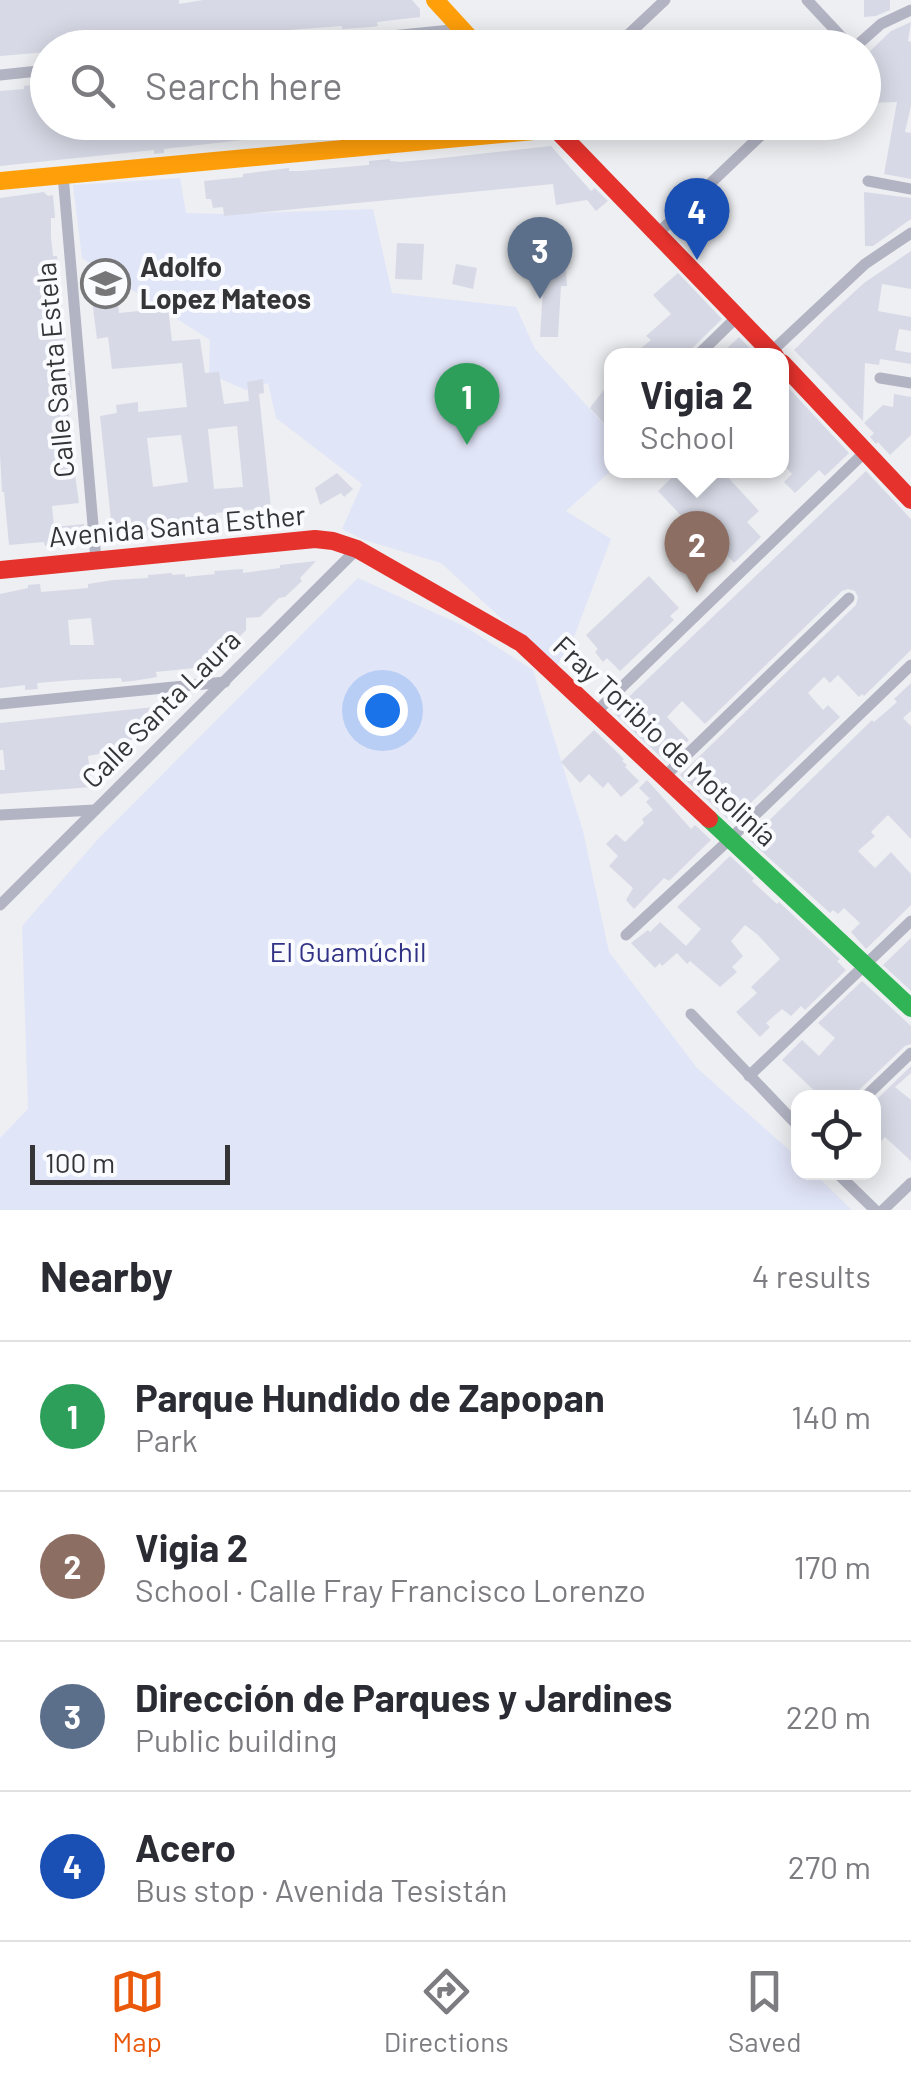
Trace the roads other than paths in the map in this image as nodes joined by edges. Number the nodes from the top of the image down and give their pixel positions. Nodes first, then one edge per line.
1 (435, 0) edge
2 (665, 0) edge
3 (807, 0) edge
4 (911, 10) edge
5 (461, 28) joint
6 (442, 30) edge
7 (633, 30) edge
8 (836, 30) edge
9 (874, 30) edge
10 (30, 72) edge
11 (0, 75) edge
12 (412, 140) edge
13 (566, 140) edge
14 (756, 140) edge
15 (63, 175) junction
16 (0, 181) edge
17 (868, 181) dead end
18 (911, 189) edge
19 (911, 233) edge
20 (657, 234) junction
21 (738, 316) junction
22 (705, 348) edge
23 (768, 348) edge
24 (785, 348) edge
25 (789, 371) edge
26 (880, 378) dead end
27 (911, 383) edge
28 (864, 452) junction
29 (911, 500) edge
30 (357, 549) junction
31 (96, 560) junction
32 (0, 570) edge
33 (849, 598) dead end
34 (911, 664) edge
35 (225, 682) junction
36 (0, 704) edge
37 (594, 714) junction
38 (664, 777) junction
39 (95, 810) junction
40 (0, 815) edge
41 (729, 840) junction
42 (0, 906) edge
43 (911, 921) edge
44 (626, 936) dead end
45 (865, 964) junction
46 (911, 1008) edge
47 (690, 1014) dead end
48 (911, 1053) edge
49 (749, 1076) junction
50 (872, 1090) edge
51 (791, 1119) edge
52 (844, 1180) edge
53 (911, 1183) edge
54 (874, 1210) edge
55 (883, 1210) edge

1 - 5 street
2 - 7 street
3 - 8 street
4 - 9 street
5 - 6 street
10 - 11 street
12 - 15 street
13 - 20 street
14 - 20 street
15 - 16 street
15 - 31 street, Calle Santa Estela
17 - 18 street
19 - 24 street
20 - 21 street
21 - 22 street
21 - 23 street
25 - 28 street
26 - 27 street
28 - 29 street
28 - 37 street
30 - 31 street, Avenida Santa Esther
30 - 35 street, Calle Santa Laura
30 - 37 street, Fray Toribio de Motolinía
31 - 32 street, Avenida Santa Esther
33 - 38 street
34 - 41 street
35 - 36 street
35 - 39 street, Calle Santa Laura
37 - 38 street, Fray Toribio de Motolinía
38 - 41 street, Fray Toribio de Motolinía
39 - 40 street
39 - 42 street, Calle Santa Laura
41 - 44 street
41 - 45 street, Fray Toribio de Motolinía
43 - 45 street
45 - 46 street, Fray Toribio de Motolinía
45 - 49 street
47 - 49 street
48 - 50 street
49 - 51 street
52 - 54 street
53 - 55 street

